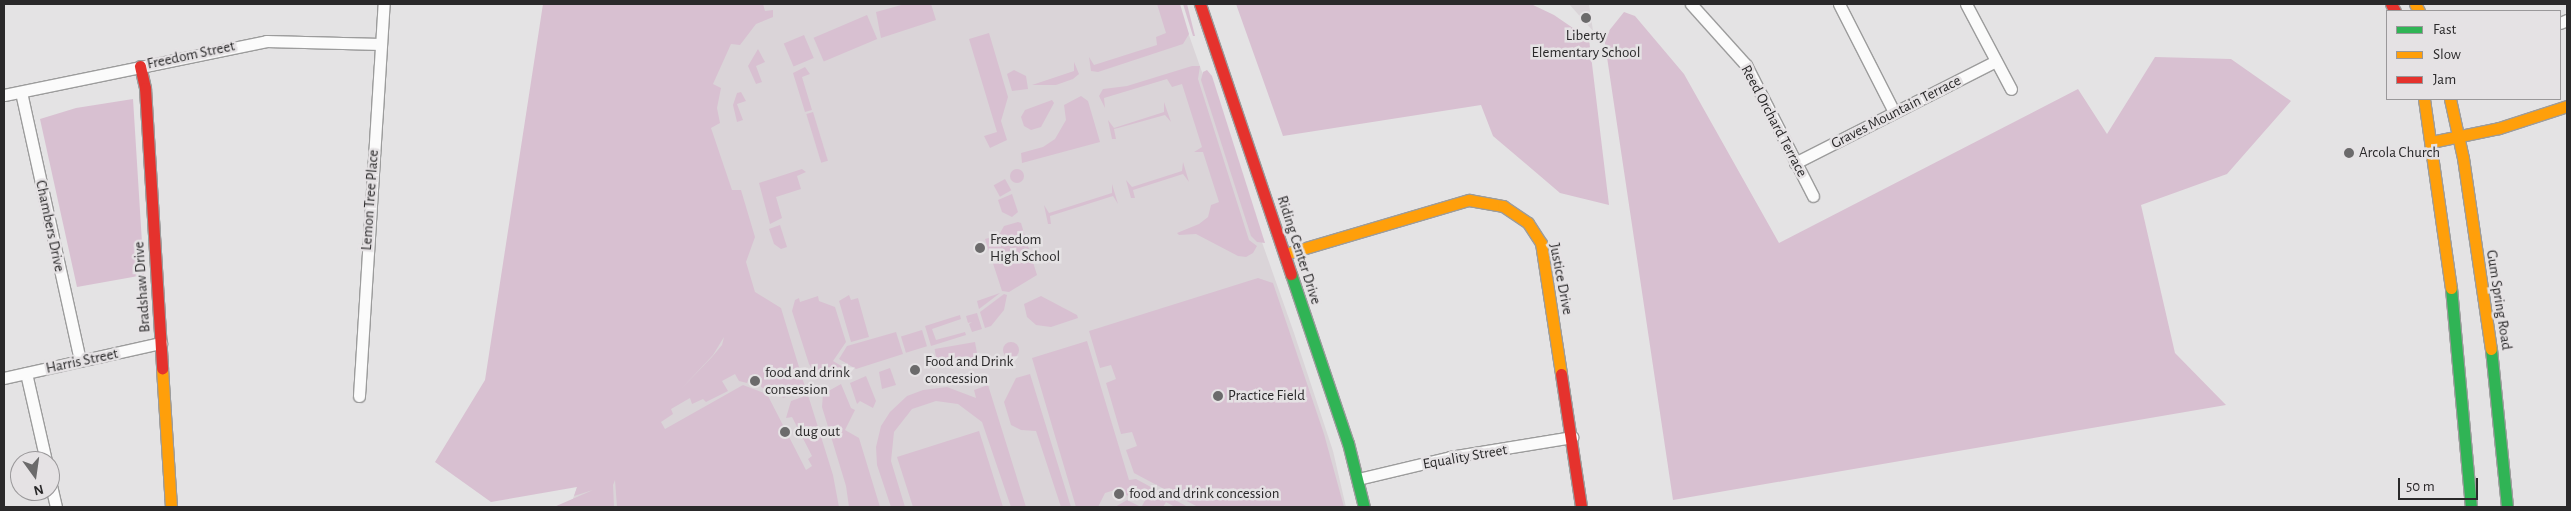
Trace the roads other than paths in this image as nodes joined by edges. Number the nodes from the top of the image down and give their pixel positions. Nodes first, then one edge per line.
1 (384, 4) edge
2 (1200, 4) edge
3 (1691, 4) edge
4 (1839, 4) edge
5 (1966, 4) edge
6 (381, 44) junction
7 (1996, 61) junction
8 (140, 66) junction
9 (2011, 89) dead end
10 (21, 92) junction
11 (4, 95) edge
12 (2424, 100) edge
13 (2450, 100) edge
14 (2567, 106) edge
15 (1894, 112) junction
16 (2458, 137) junction
17 (2431, 142) junction
18 (1795, 163) junction
19 (1813, 196) dead end
20 (1285, 254) junction
21 (161, 343) junction
22 (80, 361) junction
23 (26, 373) junction
24 (4, 378) edge
25 (359, 396) dead end
26 (1572, 437) junction
27 (44, 451) edge
28 (1358, 479) junction
29 (171, 507) edge
30 (1364, 507) edge
31 (1581, 507) edge
32 (2471, 507) edge
33 (2508, 507) edge

1 - 6 street, Lemon Tree Place
2 - 20 street, Riding Center Drive
3 - 18 street, Reed Orchard Terrace
4 - 15 street
5 - 7 street
6 - 8 street, Freedom Street
6 - 25 street, Lemon Tree Place
7 - 9 street
7 - 15 street, Graves Mountain Terrace
8 - 10 street, Freedom Street
8 - 21 street, Bradshaw Drive
10 - 11 street, Freedom Street
10 - 22 street, Chambers Drive
12 - 17 street
13 - 16 street, Gum Spring Road
14 - 16 street
15 - 18 street, Graves Mountain Terrace
16 - 17 street
16 - 33 street, Gum Spring Road
17 - 32 street
18 - 19 street, Reed Orchard Terrace
20 - 26 street, Justice Drive
20 - 28 street, Riding Center Drive
21 - 22 street, Harris Street
21 - 29 street, Bradshaw Drive
22 - 23 street, Harris Street
23 - 24 street, Harris Street
23 - 27 street
26 - 28 street, Equality Street
26 - 31 street, Justice Drive
28 - 30 street, Riding Center Drive

